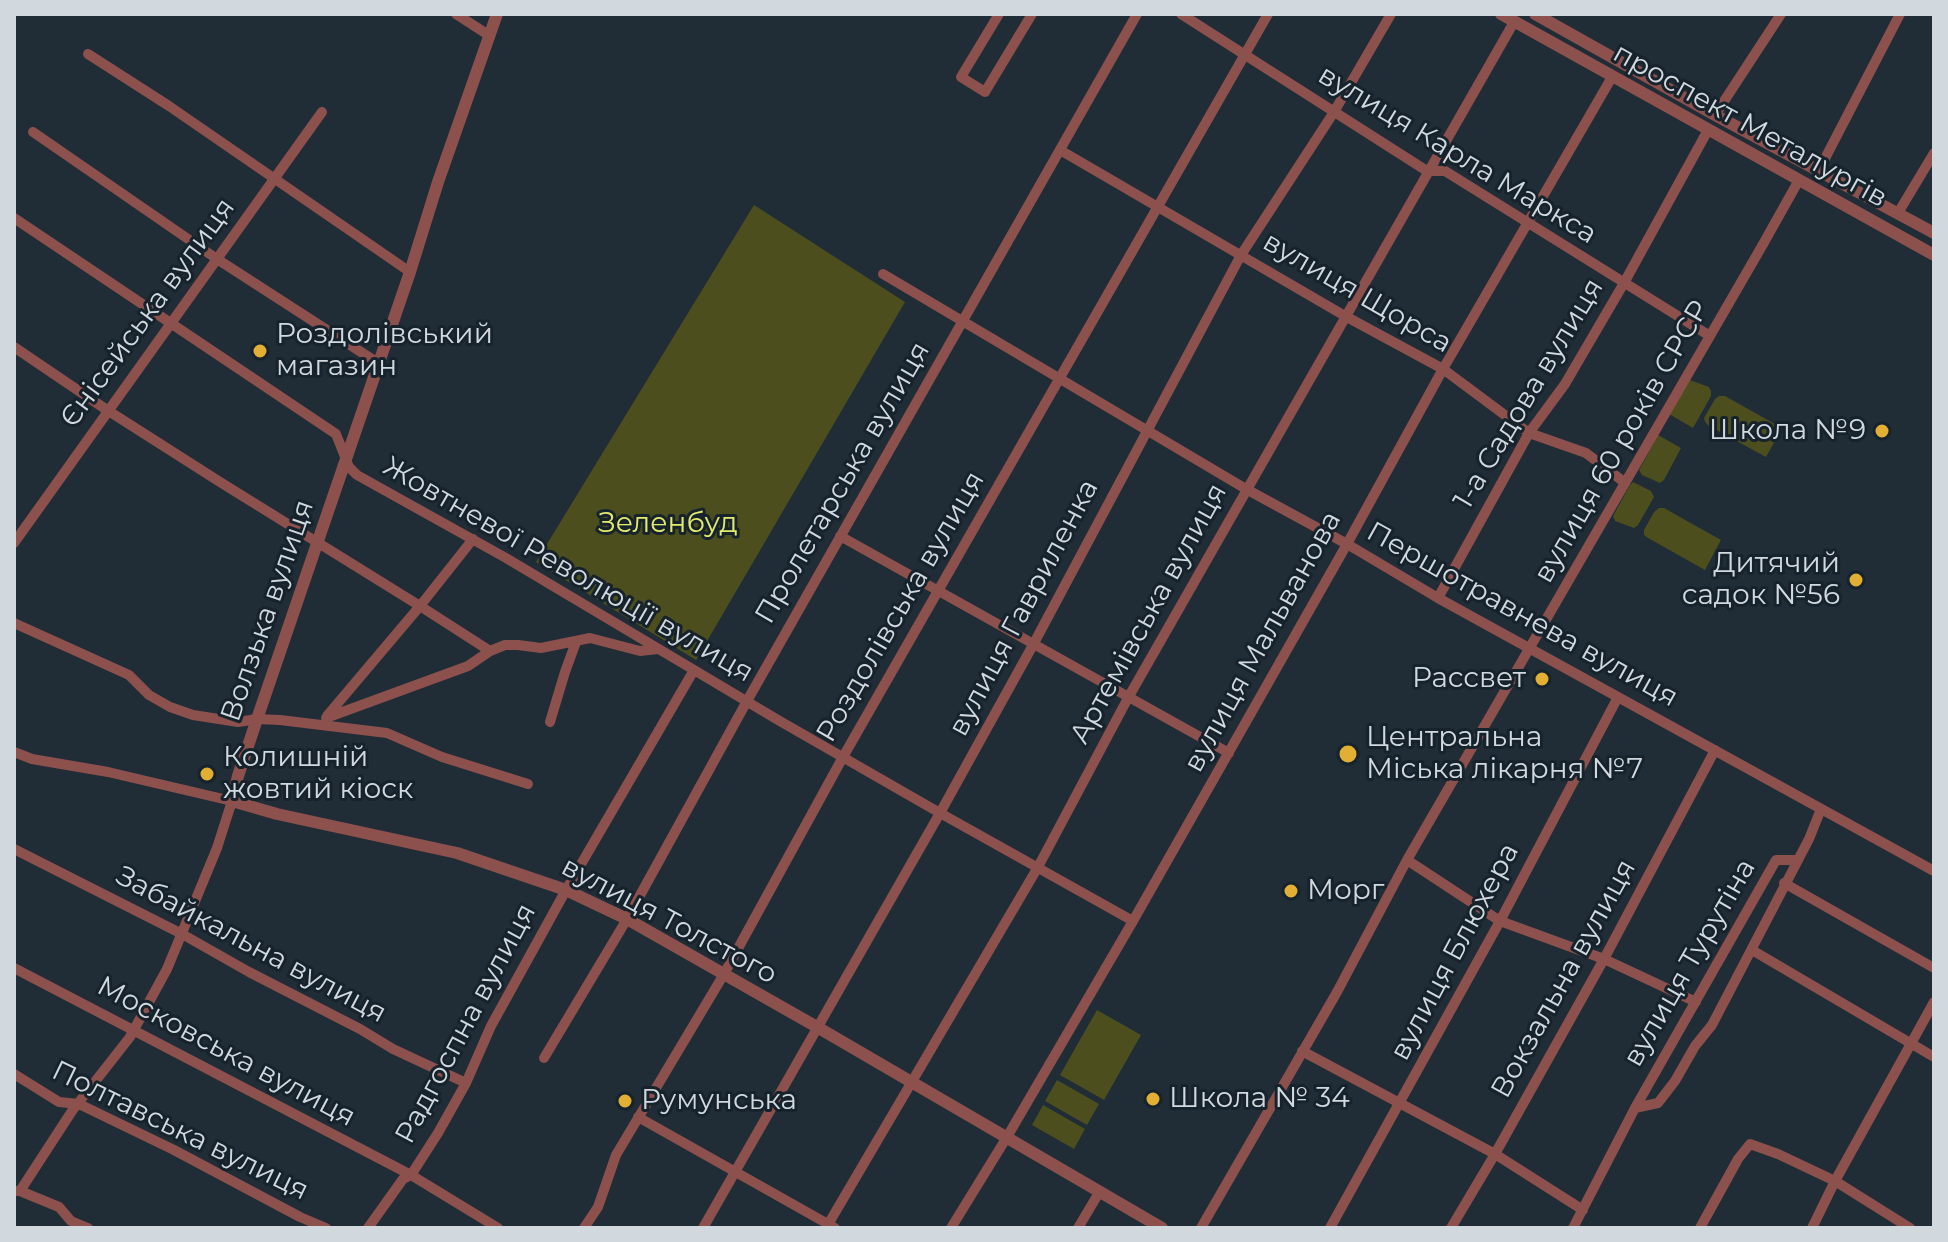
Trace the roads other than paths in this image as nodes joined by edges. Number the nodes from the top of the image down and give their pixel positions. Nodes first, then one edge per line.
1 (456, 14) edge
2 (497, 14) edge
3 (999, 14) edge
4 (1137, 14) edge
5 (1181, 14) edge
6 (1268, 14) edge
7 (1391, 14) edge
8 (1501, 14) edge
9 (1535, 14) edge
10 (1781, 14) edge
11 (1900, 14) edge
12 (1027, 16) edge
13 (1516, 18) edge
14 (490, 36) junction
15 (88, 54) dead end
16 (1244, 55) junction
17 (1620, 62) junction
18 (1612, 77) junction
19 (322, 112) dead end
20 (1334, 112) junction
21 (1715, 115) junction
22 (1708, 130) junction
23 (33, 132) dead end
24 (1060, 150) junction
25 (1934, 153) edge
26 (1813, 168) junction
27 (1427, 171) junction
28 (273, 178) junction
29 (1799, 180) junction
30 (1157, 207) junction
31 (1886, 207) junction
32 (1898, 213) junction
33 (14, 218) edge
34 (1528, 223) junction
35 (1878, 224) junction
36 (1934, 233) edge
37 (1241, 255) junction
38 (1934, 255) edge
39 (217, 259) junction
40 (410, 272) junction
41 (883, 274) dead end
42 (1624, 283) junction
43 (1345, 316) junction
44 (962, 322) junction
45 (172, 324) junction
46 (1710, 336) junction
47 (14, 347) edge
48 (378, 363) junction
49 (1443, 369) junction
50 (1059, 379) junction
51 (107, 410) junction
52 (1147, 431) junction
53 (1529, 433) junction
54 (346, 455) junction
55 (1624, 482) junction
56 (1246, 489) junction
57 (840, 536) junction
58 (473, 539) junction
59 (317, 541) junction
60 (14, 543) edge
61 (1347, 544) junction
62 (938, 591) junction
63 (1438, 598) junction
64 (420, 606) junction
65 (14, 623) edge
66 (576, 642) junction
67 (1033, 645) junction
68 (659, 649) junction
69 (1530, 649) junction
70 (490, 651) junction
71 (694, 670) junction
72 (1618, 697) junction
73 (1128, 698) junction
74 (747, 701) junction
75 (257, 719) junction
76 (323, 721) junction
77 (550, 722) dead end
78 (1715, 750) junction
79 (14, 752) edge
80 (1229, 753) junction
81 (843, 757) junction
82 (528, 784) dead end
83 (232, 801) junction
84 (1821, 809) junction
85 (940, 813) junction
86 (14, 849) edge
87 (1407, 860) junction
88 (1797, 860) junction
89 (1038, 867) junction
90 (1934, 871) edge
91 (1785, 883) junction
92 (566, 890) junction
93 (627, 919) junction
94 (1133, 921) junction
95 (1500, 921) junction
96 (182, 934) junction
97 (1752, 950) junction
98 (1604, 959) junction
99 (14, 968) edge
100 (1934, 968) edge
101 (724, 974) junction
102 (1696, 1002) junction
103 (1934, 1002) edge
104 (817, 1027) junction
105 (134, 1030) junction
106 (1911, 1043) junction
107 (1302, 1051) junction
108 (1934, 1057) edge
109 (544, 1058) dead end
110 (14, 1074) edge
111 (466, 1083) junction
112 (912, 1083) junction
113 (1401, 1103) junction
114 (79, 1104) junction
115 (1635, 1108) junction
116 (638, 1117) junction
117 (1007, 1137) junction
118 (1495, 1154) junction
119 (735, 1172) junction
120 (411, 1175) junction
121 (1835, 1181) junction
122 (17, 1191) edge
123 (1100, 1191) junction
124 (1583, 1210) junction
125 (830, 1227) edge
126 (88, 1228) edge
127 (326, 1228) edge
128 (368, 1228) edge
129 (498, 1228) edge
130 (584, 1228) edge
131 (703, 1228) edge
132 (951, 1228) edge
133 (1078, 1228) edge
134 (1162, 1228) edge
135 (1201, 1228) edge
136 (1330, 1228) edge
137 (1451, 1228) edge
138 (1573, 1228) edge
139 (1700, 1228) edge
140 (1812, 1228) edge
141 (1910, 1228) edge

1 - 14 street
2 - 14 street, Волзька вулиця
3 - 12 street
4 - 24 street, Пролетарська вулиця
5 - 16 street, вулиця Карла Маркса
6 - 16 street, Роздолівська вулиця
7 - 20 street, вулиця Гавриленка
8 - 13 street, проспект Металургів
9 - 17 street, проспект Металургів
10 - 21 street
11 - 26 street
13 - 18 street, проспект Металургів
13 - 27 street, Артемівська вулиця
14 - 40 street, Волзька вулиця
15 - 28 street
16 - 20 street, вулиця Карла Маркса
16 - 30 street, Роздолівська вулиця
17 - 18 street
17 - 21 street, проспект Металургів
18 - 22 street, проспект Металургів
18 - 34 street, вулиця Мальванова
19 - 28 street, Єнісейська вулиця
20 - 27 street, вулиця Карла Маркса
20 - 37 street, вулиця Гавриленка
21 - 22 street
21 - 26 street, проспект Металургів
22 - 29 street, проспект Металургів
22 - 42 street, 1-а Садова вулиця
23 - 39 street
24 - 30 street, вулиця Щорса
24 - 44 street, Пролетарська вулиця
25 - 32 street
26 - 29 street
26 - 31 street, проспект Металургів
27 - 34 street, вулиця Карла Маркса
27 - 43 street, Артемівська вулиця
28 - 39 street, Єнісейська вулиця
28 - 40 street
29 - 35 street, проспект Металургів
29 - 46 street, вулиця 60 років СРСР
30 - 37 street, вулиця Щорса
30 - 50 street, Роздолівська вулиця
31 - 32 street, проспект Металургів
31 - 35 street
32 - 36 street, проспект Металургів
33 - 45 street, Жовтневої Революції вулиця
34 - 42 street, вулиця Карла Маркса
34 - 49 street, вулиця Мальванова
35 - 38 street, проспект Металургів
37 - 43 street, вулиця Щорса
37 - 52 street, вулиця Гавриленка
39 - 45 street, Єнісейська вулиця
39 - 48 street
40 - 48 street, Волзька вулиця
41 - 44 street, Першотравнева вулиця
42 - 46 street, вулиця Карла Маркса
42 - 53 street, 1-а Садова вулиця
43 - 49 street, вулиця Щорса
43 - 56 street, Артемівська вулиця
44 - 50 street, Першотравнева вулиця
44 - 57 street, Пролетарська вулиця
45 - 51 street, Єнісейська вулиця
45 - 54 street, Жовтневої Революції вулиця
46 - 55 street, вулиця 60 років СРСР
47 - 51 street
48 - 54 street, Волзька вулиця
49 - 53 street, вулиця Щорса
49 - 61 street, вулиця Мальванова
50 - 52 street, Першотравнева вулиця
50 - 62 street, Роздолівська вулиця
51 - 59 street
51 - 60 street, Єнісейська вулиця
52 - 56 street, Першотравнева вулиця
52 - 67 street, вулиця Гавриленка
53 - 55 street, вулиця Щорса
53 - 63 street, 1-а Садова вулиця
54 - 58 street, Жовтневої Революції вулиця
54 - 59 street, Волзька вулиця
55 - 69 street, вулиця 60 років СРСР
56 - 61 street, Першотравнева вулиця
56 - 73 street, Артемівська вулиця
57 - 62 street
57 - 74 street, Пролетарська вулиця
58 - 64 street
58 - 68 street, Жовтневої Революції вулиця
59 - 64 street
59 - 75 street, Волзька вулиця
61 - 63 street, Першотравнева вулиця
61 - 80 street, вулиця Мальванова
62 - 67 street
62 - 81 street, Роздолівська вулиця
63 - 69 street, Першотравнева вулиця
64 - 70 street
64 - 76 street
65 - 75 street
66 - 68 street
66 - 70 street
66 - 77 street
67 - 73 street
67 - 85 street, вулиця Гавриленка
68 - 71 street, Жовтневої Революції вулиця
69 - 72 street, Першотравнева вулиця
69 - 87 street, вулиця 60 років СРСР
70 - 76 street
71 - 74 street, Жовтневої Революції вулиця
71 - 92 street, Радгоспна вулиця
72 - 78 street, Першотравнева вулиця
72 - 95 street, вулиця Блюхера
73 - 80 street
73 - 89 street, Артемівська вулиця
74 - 81 street, Жовтневої Революції вулиця
74 - 93 street, Пролетарська вулиця
75 - 76 street
75 - 83 street, Волзька вулиця
76 - 82 street
78 - 84 street, Першотравнева вулиця
78 - 98 street, Вокзальна вулиця
79 - 83 street, вулиця Толстого
80 - 94 street, вулиця Мальванова
81 - 85 street, Жовтневої Революції вулиця
81 - 101 street, Роздолівська вулиця
83 - 92 street, вулиця Толстого
83 - 96 street, Волзька вулиця
84 - 88 street, вулиця Турутіна
84 - 90 street, Першотравнева вулиця
85 - 89 street, Жовтневої Революції вулиця
85 - 104 street, вулиця Гавриленка
86 - 96 street, Забайкальна вулиця
87 - 95 street
87 - 107 street, вулиця 60 років СРСР
88 - 91 street, вулиця Турутіна
88 - 102 street, вулиця Турутіна
89 - 94 street, Жовтневої Революції вулиця
89 - 112 street, Артемівська вулиця
91 - 97 street, вулиця Турутіна
91 - 100 street
92 - 93 street, вулиця Толстого
92 - 111 street, Радгоспна вулиця
93 - 101 street, вулиця Толстого
93 - 109 street, Пролетарська вулиця
94 - 117 street, вулиця Мальванова
95 - 98 street
95 - 113 street, вулиця Блюхера
96 - 105 street, Волзька вулиця
96 - 111 street, Забайкальна вулиця
97 - 106 street
97 - 115 street, вулиця Турутіна
98 - 102 street
98 - 118 street, Вокзальна вулиця
99 - 105 street, Московська вулиця
101 - 104 street, вулиця Толстого
101 - 116 street, Роздолівська вулиця
102 - 115 street, вулиця Турутіна
103 - 106 street
104 - 112 street, вулиця Толстого
104 - 119 street, вулиця Гавриленка
105 - 114 street, Волзька вулиця
105 - 120 street, Московська вулиця
106 - 108 street
106 - 121 street
107 - 113 street
107 - 135 street, вулиця 60 років СРСР
110 - 114 street, Полтавська вулиця
111 - 120 street, Радгоспна вулиця
112 - 117 street, вулиця Толстого
112 - 125 street, Артемівська вулиця
113 - 118 street
113 - 136 street, вулиця Блюхера
114 - 122 street, Волзька вулиця
114 - 127 street, Полтавська вулиця
115 - 124 street, вулиця Турутіна
116 - 119 street
116 - 130 street, Роздолівська вулиця
117 - 123 street, вулиця Толстого
117 - 132 street, вулиця Мальванова
118 - 124 street
118 - 137 street, Вокзальна вулиця
119 - 125 street
119 - 131 street, вулиця Гавриленка
120 - 128 street, Радгоспна вулиця
120 - 129 street, Московська вулиця
121 - 139 street
121 - 140 street
121 - 141 street
122 - 126 street
123 - 133 street
123 - 134 street, вулиця Толстого
124 - 138 street, вулиця Турутіна

